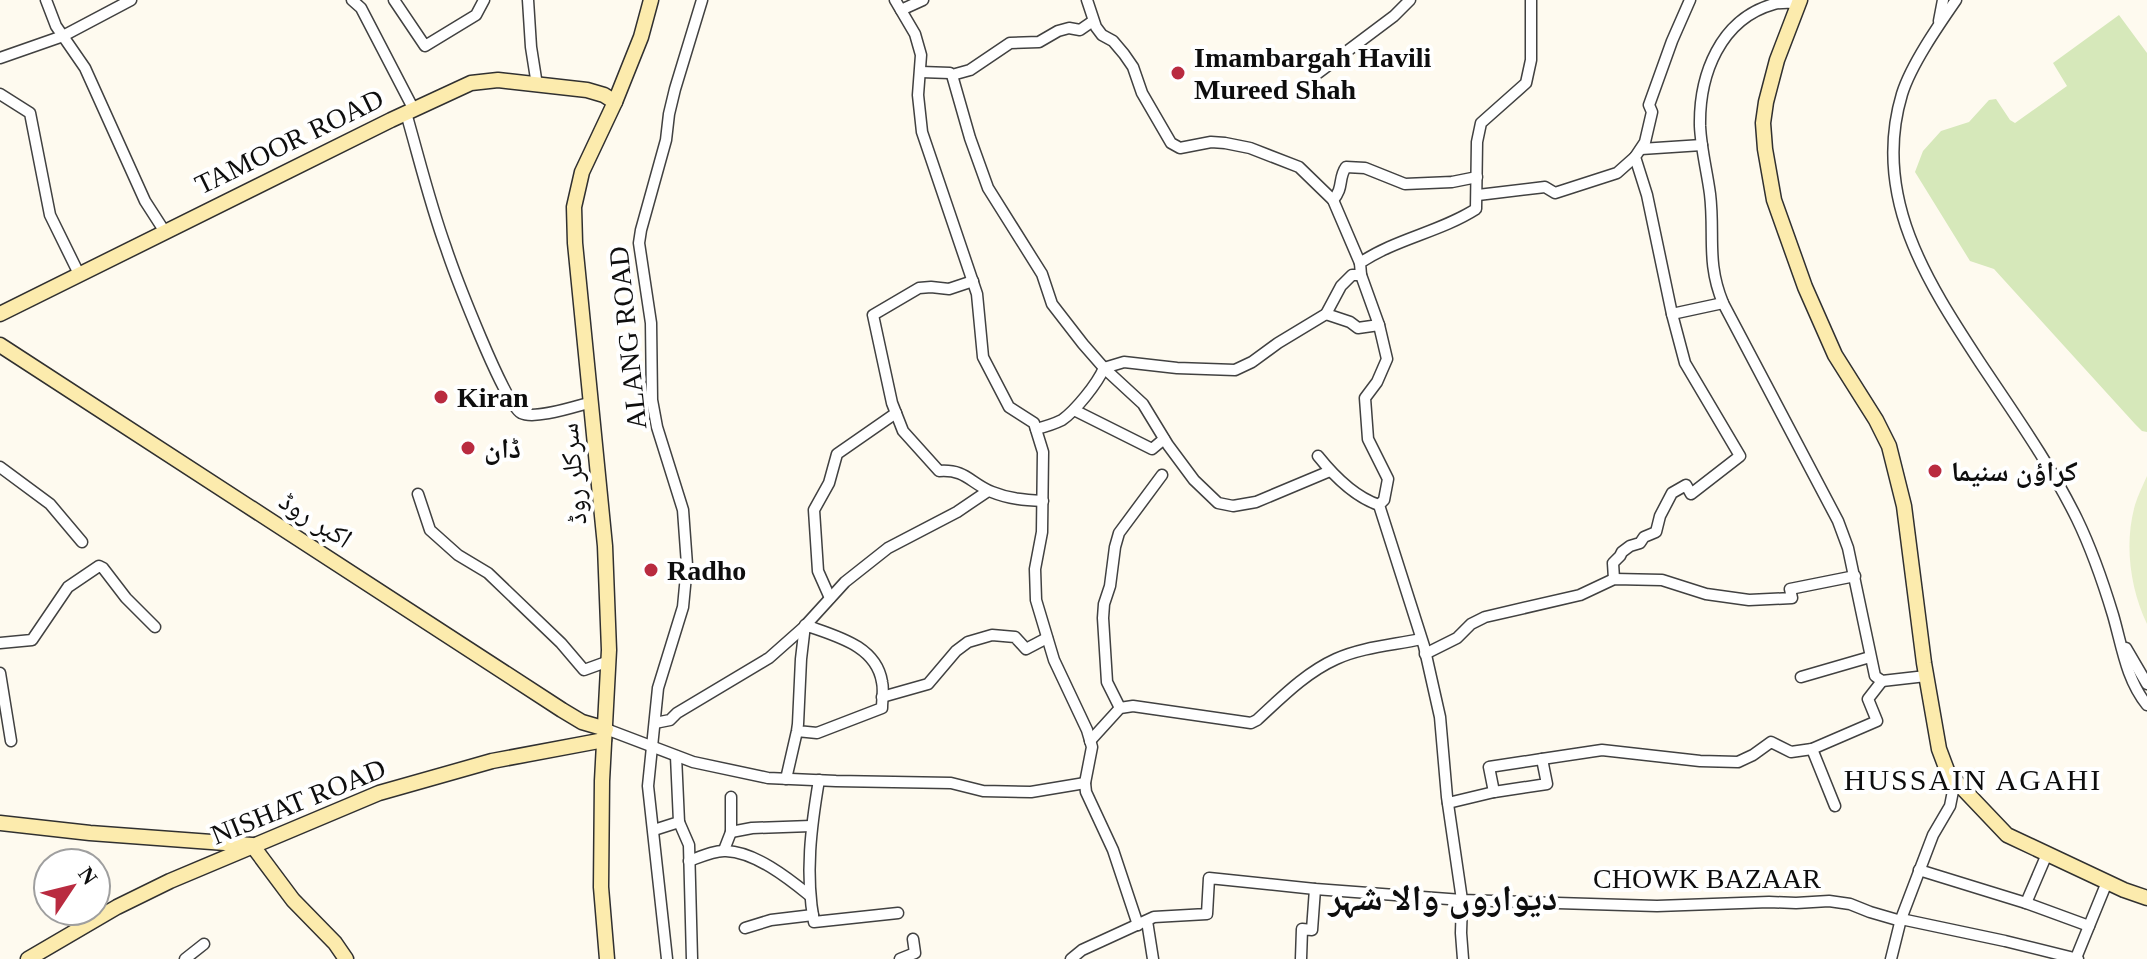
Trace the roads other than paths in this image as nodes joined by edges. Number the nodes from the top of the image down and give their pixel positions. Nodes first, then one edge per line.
1 (46, 0) edge
2 (131, 0) edge
3 (352, 0) edge
4 (394, 0) edge
5 (484, 0) edge
6 (528, 0) edge
7 (651, 0) edge
8 (702, 0) edge
9 (895, 0) edge
10 (923, 0) edge
11 (1087, 0) edge
12 (1410, 0) edge
13 (1531, 0) edge
14 (1690, 0) edge
15 (1943, 0) edge
16 (1956, 0) edge
17 (1799, 2) edge
18 (901, 10) junction
19 (1093, 21) junction
20 (1939, 23) junction
21 (63, 36) junction
22 (0, 58) edge
23 (921, 72) junction
24 (1318, 73) dead end
25 (952, 75) junction
26 (537, 85) junction
27 (0, 94) edge
28 (615, 102) junction
29 (410, 112) junction
30 (1702, 145) junction
31 (1638, 153) junction
32 (1477, 177) junction
33 (1478, 195) junction
34 (1333, 200) junction
35 (165, 232) junction
36 (1360, 269) junction
37 (79, 274) junction
38 (973, 281) junction
39 (1723, 303) junction
40 (0, 314) edge
41 (1326, 314) junction
42 (1672, 314) junction
43 (1379, 325) junction
44 (0, 345) edge
45 (1104, 368) junction
46 (592, 402) junction
47 (1074, 410) junction
48 (896, 413) junction
49 (1036, 429) junction
50 (1164, 439) junction
51 (1318, 456) dead end
52 (0, 467) edge
53 (1330, 471) junction
54 (1162, 475) dead end
55 (988, 491) junction
56 (418, 494) dead end
57 (1043, 501) junction
58 (1379, 505) junction
59 (82, 542) dead end
60 (1855, 576) junction
61 (1614, 579) junction
62 (830, 598) junction
63 (805, 625) junction
64 (155, 627) dead end
65 (2117, 632) junction
66 (1047, 638) junction
67 (1421, 639) junction
68 (0, 643) edge
69 (1425, 654) junction
70 (1870, 657) junction
71 (609, 661) junction
72 (0, 673) edge
73 (1926, 676) junction
74 (1801, 677) dead end
75 (1882, 681) junction
76 (2147, 684) edge
77 (882, 697) junction
78 (2147, 705) edge
79 (1120, 708) junction
80 (655, 723) junction
81 (797, 731) junction
82 (605, 735) junction
83 (11, 741) dead end
84 (1090, 741) junction
85 (653, 747) junction
86 (1812, 749) junction
87 (676, 756) junction
88 (1542, 759) junction
89 (786, 779) junction
90 (819, 780) junction
91 (1955, 781) junction
92 (1085, 783) junction
93 (1494, 792) junction
94 (731, 797) dead end
95 (1448, 803) junction
96 (1835, 806) dead end
97 (679, 822) junction
98 (0, 823) edge
99 (811, 826) junction
100 (654, 830) junction
101 (731, 832) junction
102 (252, 845) junction
103 (724, 850) junction
104 (2047, 854) junction
105 (689, 861) junction
106 (1919, 870) junction
107 (2107, 882) junction
108 (1315, 889) junction
109 (809, 895) junction
110 (2147, 898) edge
111 (1462, 900) junction
112 (2026, 903) junction
113 (898, 913) dead end
114 (813, 915) junction
115 (1901, 920) junction
116 (1146, 921) junction
117 (2089, 926) junction
118 (745, 928) dead end
119 (913, 939) dead end
120 (204, 944) dead end
121 (2056, 956) edge
122 (2077, 958) edge
123 (28, 959) edge
124 (185, 959) edge
125 (346, 959) edge
126 (607, 959) edge
127 (667, 959) edge
128 (692, 959) edge
129 (900, 959) edge
130 (1071, 959) edge
131 (1153, 959) edge
132 (1301, 959) edge
133 (1463, 959) edge
134 (1891, 959) edge

1 - 21 street
2 - 21 street
3 - 29 street
4 - 5 street
6 - 26 street
7 - 28 main road, سرکلر روڈ
8 - 80 street, ALANG ROAD
9 - 18 street
10 - 18 street
11 - 19 street
12 - 24 street
13 - 32 street
14 - 31 street
15 - 20 street
16 - 20 street
17 - 30 street
17 - 73 main road
18 - 23 street
19 - 25 street
19 - 34 street
20 - 65 street
21 - 22 street
21 - 35 street
23 - 25 street
23 - 38 street
25 - 45 street
26 - 28 main road, TAMOOR ROAD
26 - 29 main road, TAMOOR ROAD
27 - 37 street
28 - 46 main road, سرکلر روڈ
29 - 35 main road, TAMOOR ROAD
29 - 46 street
30 - 31 street
30 - 39 street
31 - 33 street
31 - 42 street
32 - 33 street
32 - 34 street
33 - 36 street
34 - 36 street
35 - 37 main road, TAMOOR ROAD
36 - 41 street
36 - 43 street
37 - 40 main road, TAMOOR ROAD
38 - 48 street
38 - 49 street
39 - 42 street
39 - 60 street
41 - 43 street
41 - 45 street
42 - 61 street
43 - 58 street
44 - 82 main road, اکبر روڈ
45 - 47 street
45 - 50 street
46 - 71 main road, سرکلر روڈ
47 - 49 street
47 - 50 street
48 - 55 street
48 - 62 street
49 - 57 street
50 - 53 street
51 - 53 street
52 - 59 street
53 - 58 street
54 - 79 street
55 - 57 street
55 - 62 street
56 - 71 street
57 - 66 street
58 - 67 street
60 - 61 street
60 - 70 street
61 - 69 street
62 - 63 street
63 - 77 street
63 - 80 street
63 - 81 street
64 - 68 street
65 - 76 street
65 - 78 street
66 - 77 street
66 - 84 street
67 - 69 street
67 - 79 street
69 - 95 street
70 - 74 street
70 - 75 street
71 - 82 main road, سرکلر روڈ
72 - 83 street
73 - 75 street
73 - 91 main road
75 - 86 street
77 - 81 street
79 - 84 street
80 - 85 street, ALANG ROAD
81 - 89 street
82 - 85 street
82 - 102 main road, NISHAT ROAD
82 - 126 main road, سرکلر روڈ
84 - 92 street
85 - 87 street
85 - 100 street, ALANG ROAD
86 - 88 street
86 - 96 street
87 - 89 street
87 - 97 street
88 - 93 street
88 - 93 street
89 - 90 street
90 - 92 street
90 - 99 street
91 - 104 main road
91 - 106 street
92 - 116 street
93 - 95 street
94 - 101 street
95 - 111 street
97 - 100 street
97 - 105 street
98 - 102 main road
99 - 101 street
99 - 109 street
100 - 127 street, ALANG ROAD
101 - 103 street
102 - 123 main road, NISHAT ROAD
102 - 125 main road
103 - 105 street
103 - 109 street
104 - 107 main road
104 - 112 street
105 - 128 street
106 - 112 street
106 - 115 street
107 - 110 main road
107 - 117 street
108 - 111 street, CHOWK BAZAAR
108 - 116 street, CHOWK BAZAAR
108 - 132 street
109 - 114 street
111 - 115 street, CHOWK BAZAAR
111 - 133 street
112 - 117 street
113 - 114 street
114 - 118 street
115 - 121 street, CHOWK BAZAAR
115 - 134 street
116 - 130 street
116 - 131 street
117 - 122 street
119 - 129 street
120 - 124 street
121 - 122 street, CHOWK BAZAAR

